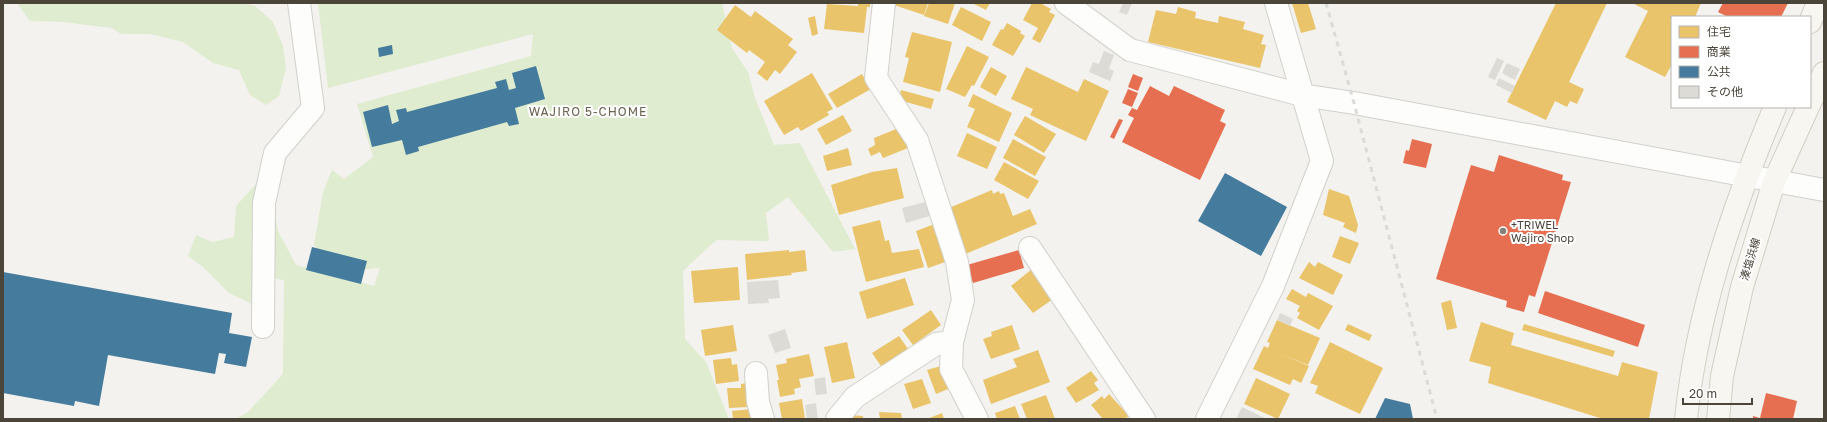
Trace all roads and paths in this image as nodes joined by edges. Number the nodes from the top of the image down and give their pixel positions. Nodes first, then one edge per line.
1 (299, 3) edge
2 (884, 3) edge
3 (1066, 3) edge
4 (1276, 3) edge
5 (1818, 3) edge
6 (1811, 20) edge
7 (1824, 73) edge
8 (1302, 95) junction
9 (1811, 101) edge
10 (1775, 108) edge
11 (1808, 108) edge
12 (1746, 177) junction
13 (1774, 182) junction
14 (1824, 190) edge
15 (1030, 248) dead end
16 (263, 327) dead end
17 (952, 342) junction
18 (756, 373) dead end
19 (763, 419) edge
20 (837, 419) edge
21 (976, 419) edge
22 (1144, 419) edge
23 (1207, 419) edge
24 (1686, 419) edge
25 (1718, 419) edge

1 - 16 street
2 - 17 street
3 - 8 street
4 - 8 street
5 - 6 main road
7 - 9 main road
8 - 12 street
8 - 23 street
10 - 12 main road
11 - 13 main road, 湊塩浜線
12 - 13 street
12 - 24 main road
13 - 14 street
13 - 25 main road, 湊塩浜線
15 - 22 street
17 - 20 street
17 - 21 street
18 - 19 street

